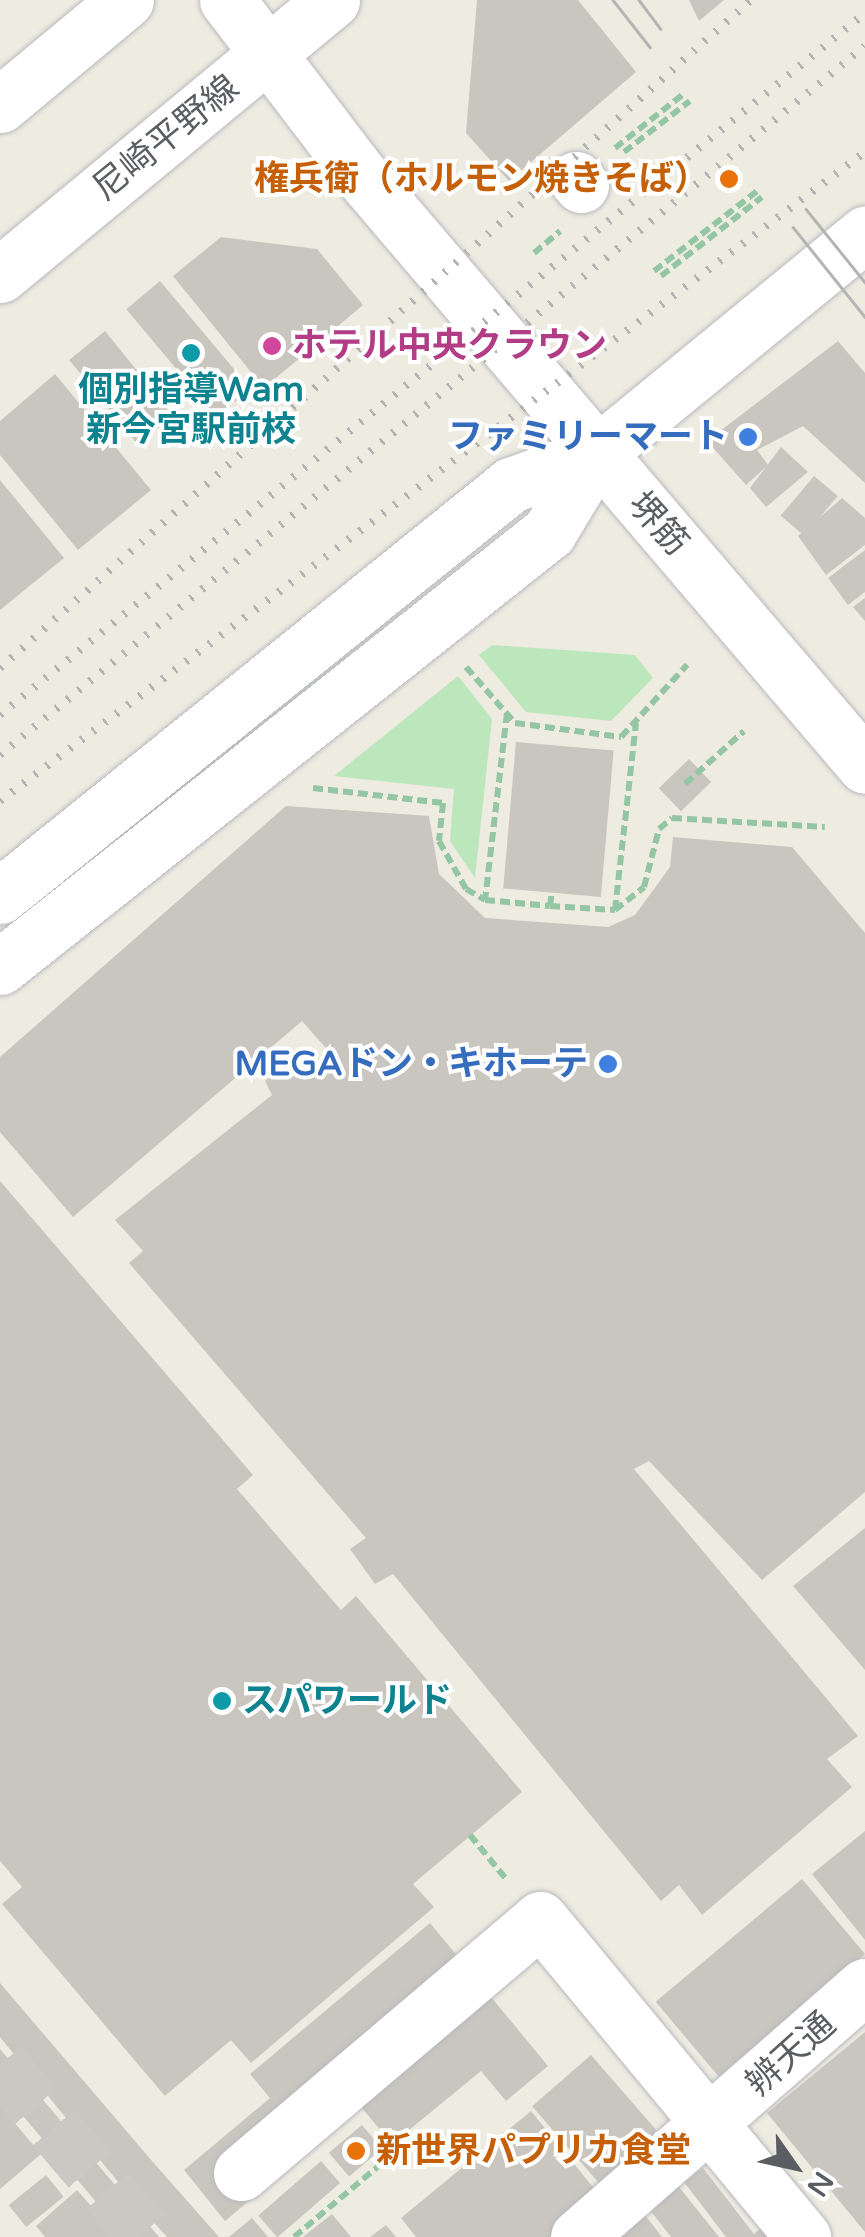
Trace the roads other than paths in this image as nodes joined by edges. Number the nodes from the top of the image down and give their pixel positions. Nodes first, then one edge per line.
1 (126, 0) edge
2 (227, 0) edge
3 (332, 0) edge
4 (270, 54) junction
5 (0, 104) edge
6 (865, 234) edge
7 (0, 275) edge
8 (596, 454) junction
9 (865, 766) edge
10 (0, 896) edge
11 (0, 967) edge
12 (865, 1986) edge
13 (712, 2124) junction
14 (241, 2174) dead end
15 (578, 2237) edge
16 (802, 2237) edge

1 - 5 street
2 - 4 street, 堺筋
3 - 4 street, 尼崎平野線
4 - 7 street, 尼崎平野線
4 - 8 street, 堺筋
6 - 8 street
8 - 9 street, 堺筋
8 - 10 street
8 - 11 street
12 - 13 street, 辨天通
13 - 14 street
13 - 15 street, 辨天通
13 - 16 street

